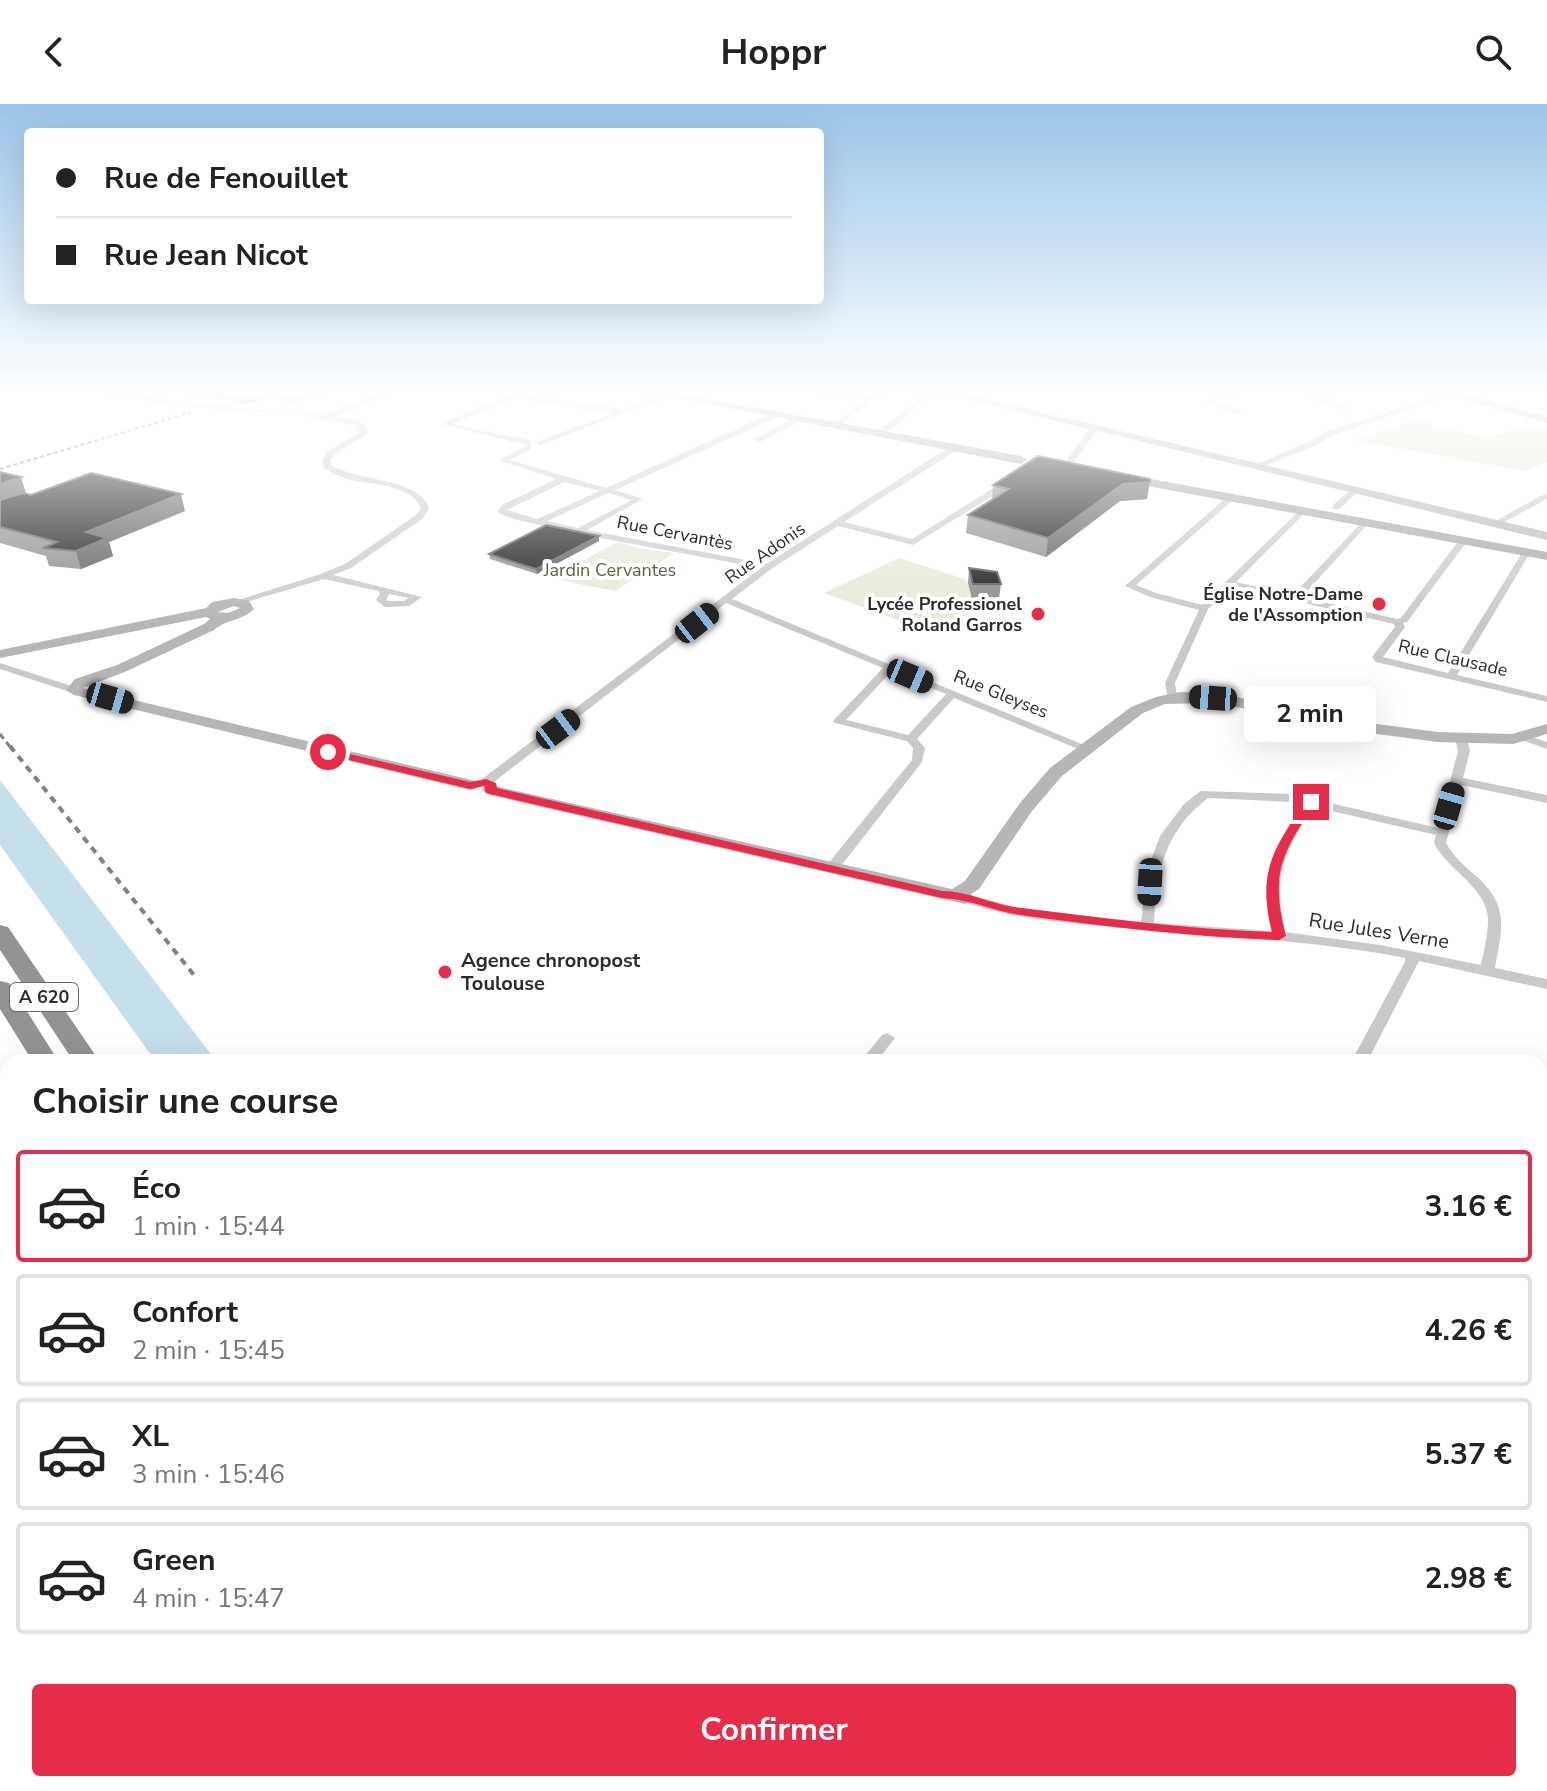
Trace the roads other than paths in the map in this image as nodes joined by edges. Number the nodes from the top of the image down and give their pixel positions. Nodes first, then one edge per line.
1 (330, 468) edge
2 (527, 468) edge
3 (659, 468) edge
4 (923, 468) edge
5 (1026, 468) edge
6 (1065, 468) edge
7 (1270, 468) edge
8 (1085, 472) edge
9 (563, 479) junction
10 (1145, 483) edge
11 (1357, 489) junction
12 (608, 491) junction
13 (1547, 496) edge
14 (1230, 499) junction
15 (1336, 507) dead end
16 (1301, 512) junction
17 (538, 522) junction
18 (838, 523) junction
19 (1364, 523) junction
20 (1496, 523) junction
21 (579, 531) junction
22 (1547, 536) edge
23 (1462, 542) junction
24 (1526, 553) junction
25 (1547, 557) edge
26 (768, 567) junction
27 (323, 577) junction
28 (1228, 583) junction
29 (381, 589) dead end
30 (1296, 598) junction
31 (726, 600) junction
32 (242, 605) joint
33 (1204, 608) junction
34 (215, 615) junction
35 (1398, 622) junction
36 (111, 630) junction
37 (164, 648) junction
38 (6, 653) edge
39 (0, 666) edge
40 (889, 668) junction
41 (1451, 677) junction
42 (94, 687) junction
43 (952, 694) junction
44 (1172, 697) junction
45 (1547, 699) edge
46 (1547, 729) edge
47 (1523, 737) junction
48 (1461, 738) junction
49 (911, 739) junction
50 (1547, 746) edge
51 (1085, 748) junction
52 (1456, 780) junction
53 (482, 786) junction
54 (1547, 799) edge
55 (1311, 802) junction
56 (1441, 832) junction
57 (832, 868) junction
58 (963, 894) junction
59 (1147, 928) junction
60 (0, 932) edge
61 (1279, 936) junction
62 (1412, 955) junction
63 (1487, 971) junction
64 (1547, 984) edge
65 (0, 989) edge
66 (887, 1038) dead end
67 (41, 1054) edge
68 (82, 1054) edge
69 (874, 1054) edge
70 (1363, 1054) edge

1 - 27 street
2 - 9 street
3 - 12 street
4 - 18 street, Rue Adonis
5 - 18 street
6 - 8 main road
7 - 11 street
9 - 12 street, Rue Cervantès
9 - 17 street, Rue Cervantès
10 - 14 main road
11 - 15 street
11 - 20 street
12 - 17 street
12 - 21 street, Rue Cervantès
13 - 20 street
14 - 16 main road
14 - 33 street
16 - 19 main road
16 - 28 street
17 - 21 street, Rue Cervantès
18 - 26 street, Rue Adonis
19 - 23 main road
19 - 30 street
20 - 22 street
21 - 26 street, Rue Cervantès
23 - 24 main road
23 - 35 street
24 - 25 main road
24 - 41 street
26 - 31 street, Rue Adonis
27 - 29 street
27 - 32 street
28 - 30 street, Rue Clausade
28 - 33 street
30 - 35 street, Rue Clausade
31 - 40 street, Rue Gleyses
31 - 53 street, Rue Adonis
32 - 34 street
33 - 44 street
34 - 36 street
34 - 37 street
35 - 41 street, Rue Clausade
36 - 37 street
36 - 38 street
37 - 42 street
39 - 42 street
40 - 43 street, Rue Gleyses
40 - 49 street
41 - 45 street, Rue Clausade
42 - 53 street
43 - 49 street
43 - 51 street, Rue Gleyses
44 - 48 street
44 - 51 street
46 - 47 street
47 - 48 street
47 - 50 street
48 - 52 street
49 - 57 street
51 - 58 street
52 - 54 street
52 - 56 street
53 - 57 street
55 - 56 street
55 - 59 street
55 - 61 street
56 - 63 street
57 - 58 street
58 - 59 street, Rue Jules Verne
59 - 61 street, Rue Jules Verne
60 - 68 highway, A 620
61 - 62 street, Rue Jules Verne
62 - 63 street, Rue Jules Verne
62 - 70 street
63 - 64 street, Rue Jules Verne
65 - 67 highway, A 620
66 - 69 street

